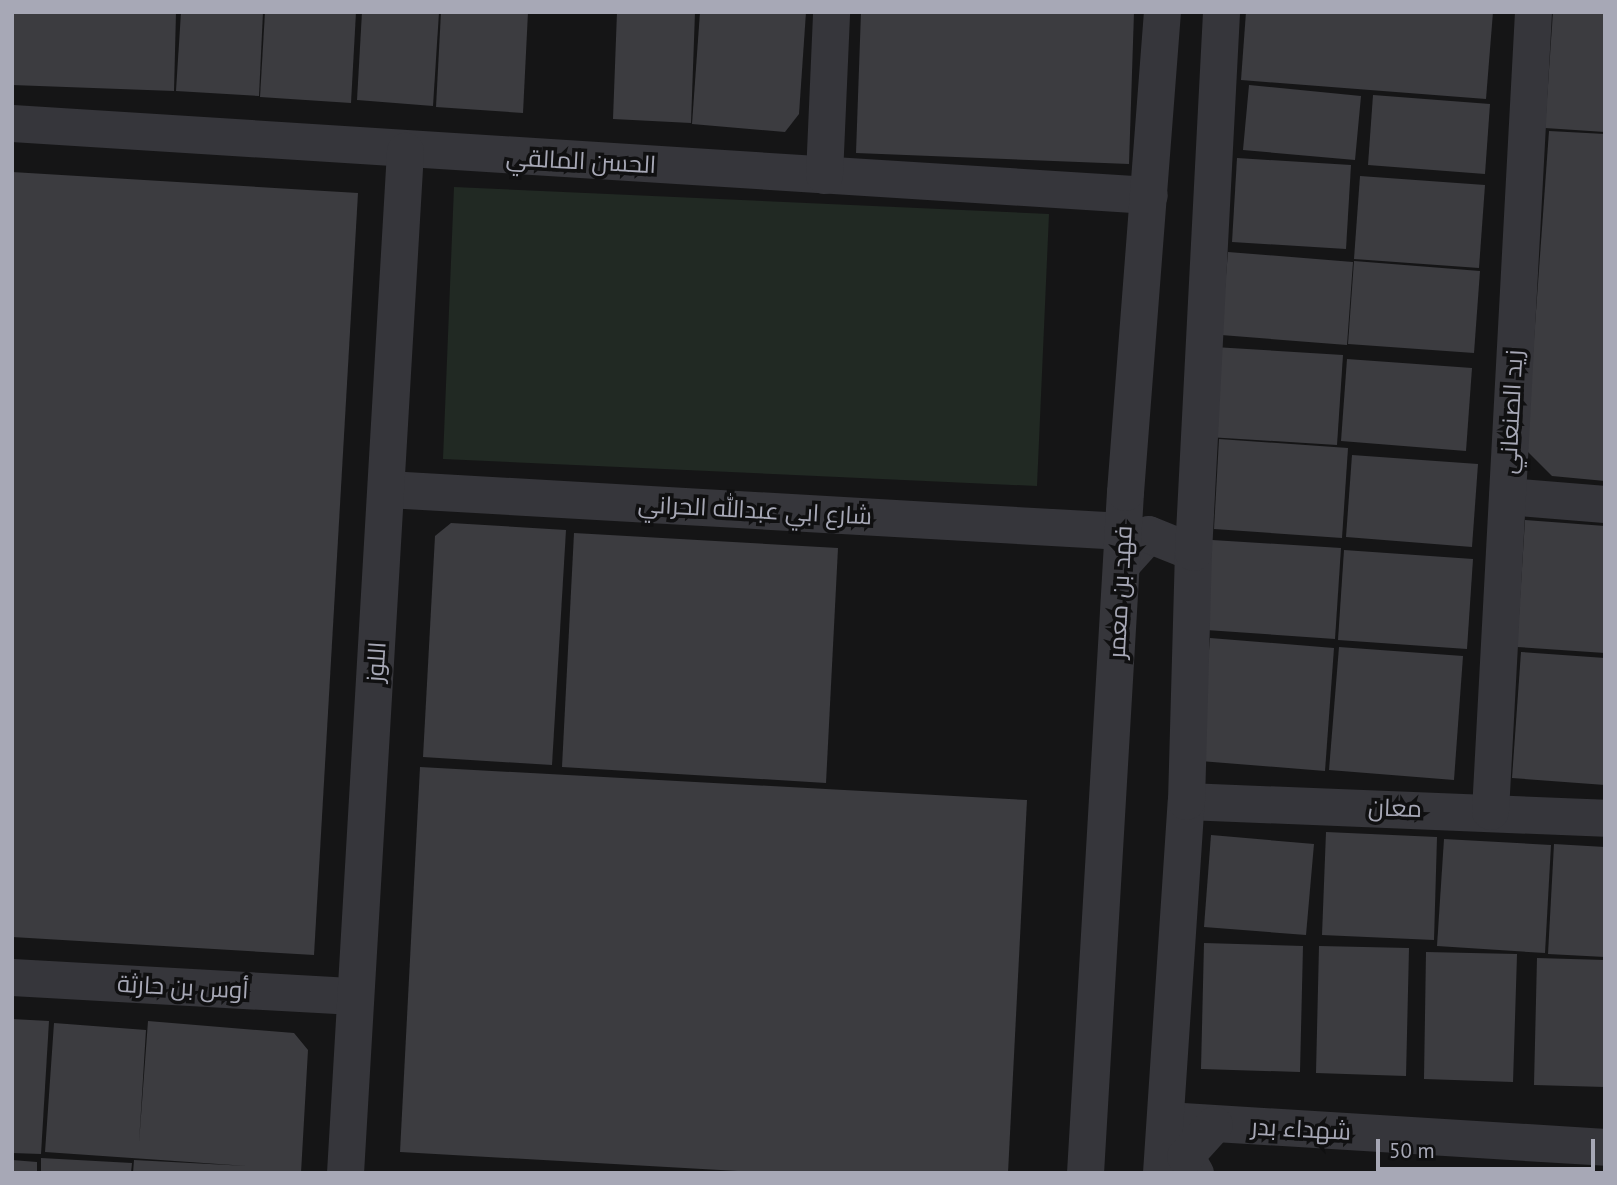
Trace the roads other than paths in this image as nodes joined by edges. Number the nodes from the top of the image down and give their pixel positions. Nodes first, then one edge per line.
1 (831, 12) edge
2 (1162, 12) edge
3 (1221, 12) edge
4 (1533, 12) edge
5 (12, 123) edge
6 (405, 151) junction
7 (824, 175) junction
8 (1149, 195) junction
9 (387, 489) junction
10 (1125, 492) junction
11 (1195, 495) junction
12 (1507, 496) junction
13 (1605, 504) edge
14 (1123, 546) junction
15 (1193, 552) junction
16 (1186, 801) junction
17 (1490, 811) junction
18 (1605, 818) edge
19 (12, 977) edge
20 (354, 996) junction
21 (1166, 1121) junction
22 (1214, 1124) junction
23 (1605, 1147) edge
24 (345, 1173) edge
25 (1085, 1173) edge
26 (1161, 1173) edge
27 (1195, 1173) edge

1 - 7 street
2 - 8 street, فهد بن معمر
3 - 11 street
4 - 12 street, زيد الصنعاني
5 - 6 street, الحسن المالقي
6 - 7 street, الحسن المالقي
6 - 9 street, اللوز
7 - 8 street, الحسن المالقي
8 - 10 street, فهد بن معمر
9 - 14 street, شارع ابي عبدالله الحراني
9 - 20 street, اللوز
10 - 11 street
10 - 14 street, فهد بن معمر
11 - 15 street
12 - 13 street
12 - 17 street, زيد الصنعاني
14 - 15 street
14 - 25 street, فهد بن معمر
15 - 16 street
16 - 17 street, معان
16 - 21 street
17 - 18 street, معان
19 - 20 street, أوس بن حارثة
20 - 24 street, اللوز
21 - 22 street, شهداء بدر
21 - 26 street
22 - 23 street, شهداء بدر
22 - 27 street

